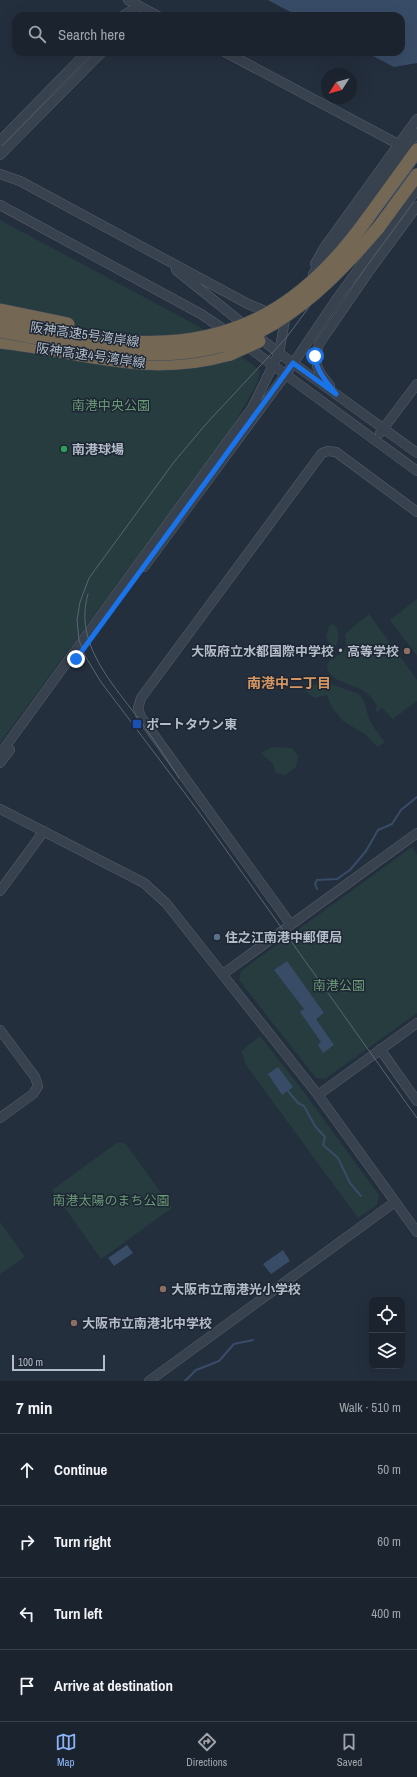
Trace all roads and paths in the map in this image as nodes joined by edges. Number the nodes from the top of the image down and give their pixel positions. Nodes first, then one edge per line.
1 (128, 0) edge
2 (139, 6) junction
3 (129, 12) edge
4 (137, 12) edge
5 (150, 12) edge
6 (83, 56) edge
7 (98, 56) edge
8 (233, 56) edge
9 (417, 119) edge
10 (417, 132) edge
11 (0, 141) edge
12 (398, 144) junction
13 (417, 150) edge
14 (0, 155) edge
15 (0, 174) edge
16 (417, 175) edge
17 (417, 189) edge
18 (0, 205) edge
19 (417, 206) edge
20 (366, 219) junction
21 (379, 227) junction
22 (158, 255) junction
23 (304, 286) junction
24 (290, 305) junction
25 (0, 310) edge
26 (0, 321) edge
27 (0, 331) edge
28 (0, 342) edge
29 (278, 353) junction
30 (293, 363) junction
31 (273, 365) junction
32 (286, 374) junction
33 (417, 384) edge
34 (336, 394) junction
35 (384, 428) junction
36 (376, 439) junction
37 (417, 453) edge
38 (417, 471) edge
39 (417, 512) edge
40 (0, 754) edge
41 (0, 763) edge
42 (0, 809) edge
43 (44, 831) junction
44 (417, 833) edge
45 (0, 891) edge
46 (291, 925) junction
47 (223, 974) junction
48 (417, 1023) edge
49 (0, 1030) edge
50 (380, 1049) junction
51 (318, 1095) junction
52 (417, 1101) edge
53 (0, 1118) edge
54 (395, 1202) junction
55 (417, 1232) edge
56 (149, 1381) edge

1 - 2 street
2 - 3 street
2 - 4 street
2 - 5 street
6 - 11 street
7 - 14 street
8 - 12 street
9 - 12 street
10 - 23 street
12 - 23 street
13 - 20 highway, 阪神高速4号湾岸線
15 - 22 street
16 - 21 highway, 阪神高速4号湾岸線
17 - 30 street
18 - 31 street
19 - 34 street
20 - 25 highway, 阪神高速4号湾岸線, bridge
20 - 26 highway, 阪神高速5号湾岸線, bridge
21 - 27 highway, 阪神高速5号湾岸線, bridge
21 - 28 highway, 阪神高速4号湾岸線, bridge
22 - 24 street
22 - 29 street
23 - 24 street
24 - 29 street
29 - 30 street
29 - 31 street
30 - 32 street
30 - 34 street
31 - 32 street
31 - 40 street
32 - 36 street
32 - 41 street
33 - 35 street
34 - 35 street
35 - 36 street
35 - 37 street
36 - 38 street
39 - 46 street
42 - 43 street
43 - 45 street
43 - 47 street
44 - 46 street
46 - 47 street
47 - 51 street
48 - 50 street
49 - 53 street
50 - 51 street
50 - 52 street
51 - 54 street
54 - 55 street
54 - 56 street

